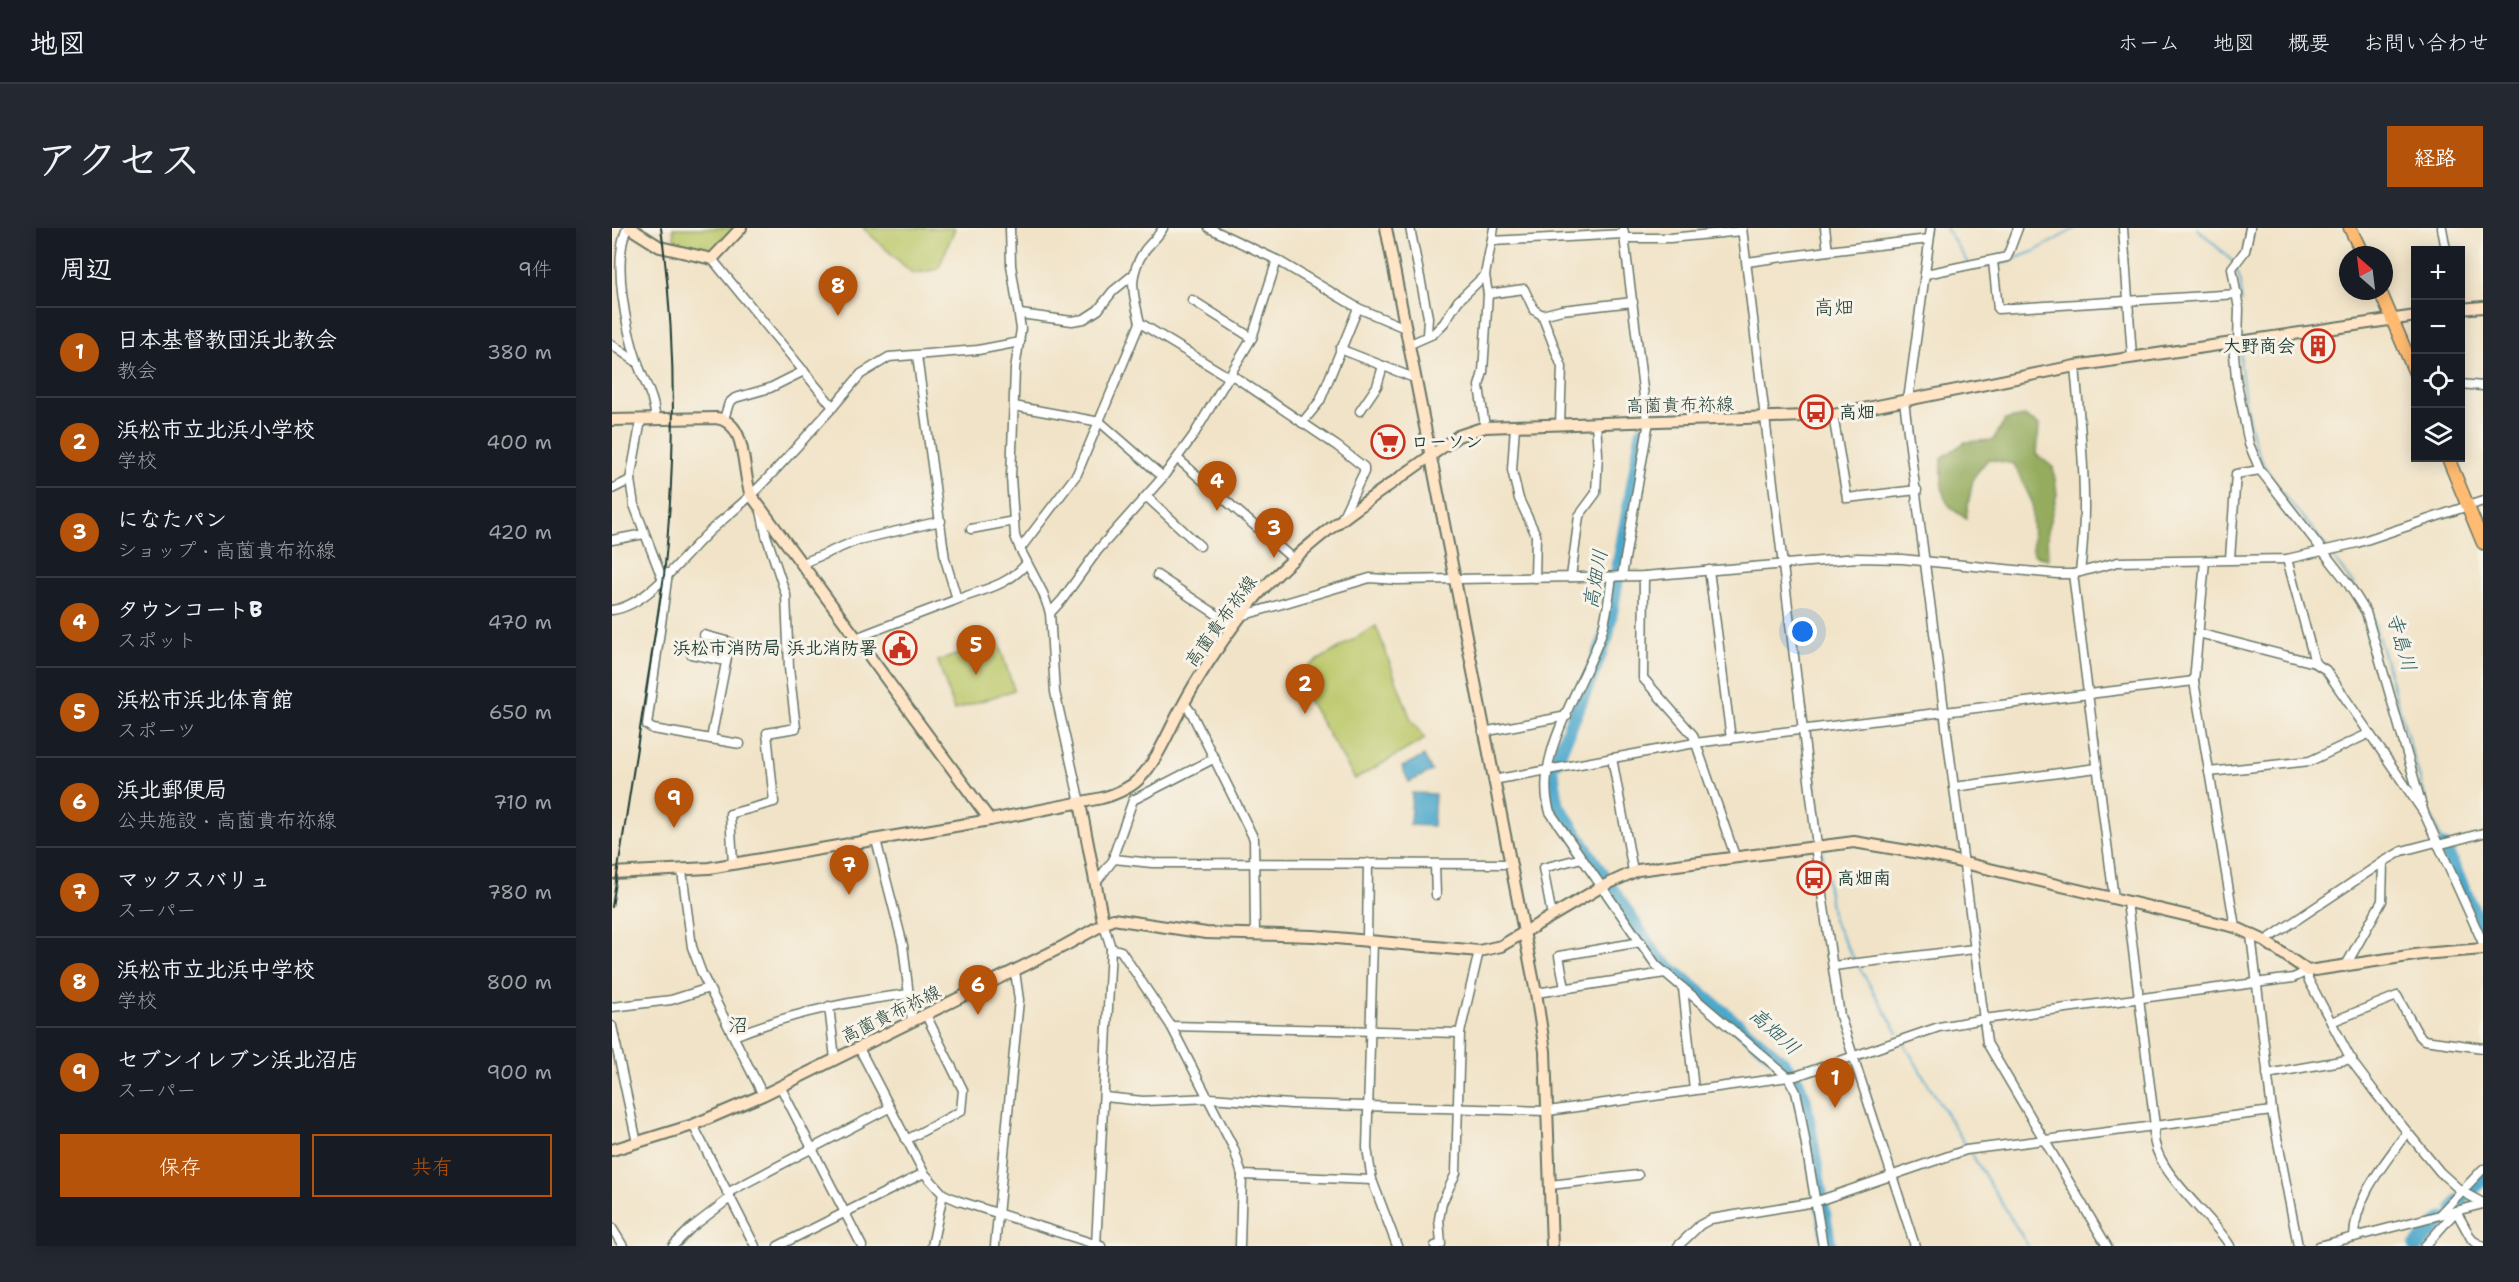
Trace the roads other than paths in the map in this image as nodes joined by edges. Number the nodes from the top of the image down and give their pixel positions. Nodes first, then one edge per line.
1 (628, 228) edge
2 (741, 228) edge
3 (1010, 228) edge
4 (1163, 228) edge
5 (1212, 228) edge
6 (1386, 228) edge
7 (1410, 228) edge
8 (1494, 228) edge
9 (1825, 228) edge
10 (1931, 228) edge
11 (2018, 228) edge
12 (2123, 228) edge
13 (2250, 228) edge
14 (2350, 228) edge
15 (2442, 228) edge
16 (1742, 230) edge
17 (1569, 232) edge
18 (1623, 234) edge
19 (1929, 239) junction
20 (1492, 241) junction
21 (2359, 246) edge
22 (2445, 246) edge
23 (1828, 251) junction
24 (712, 259) junction
25 (1277, 260) junction
26 (1747, 262) junction
27 (1993, 264) junction
28 (1134, 274) junction
29 (1926, 274) junction
30 (1485, 275) junction
31 (1488, 294) junction
32 (2238, 294) junction
33 (1192, 300) dead end
34 (2128, 300) junction
35 (2384, 300) edge
36 (1630, 302) junction
37 (2483, 307) edge
38 (1358, 308) junction
39 (2465, 309) edge
40 (1020, 314) junction
41 (1542, 315) junction
42 (2411, 317) edge
43 (2393, 320) junction
44 (1140, 324) junction
45 (1404, 328) junction
46 (1427, 336) junction
47 (1252, 338) junction
48 (1020, 342) junction
49 (2235, 342) junction
50 (612, 345) edge
51 (1408, 345) junction
52 (1340, 349) junction
53 (917, 356) junction
54 (2132, 357) junction
55 (638, 363) junction
56 (2411, 365) edge
57 (1383, 366) junction
58 (2075, 366) junction
59 (804, 371) junction
60 (1231, 377) junction
61 (1414, 378) junction
62 (2465, 384) edge
63 (2483, 386) edge
64 (1904, 401) junction
65 (1014, 406) junction
66 (833, 407) junction
67 (1360, 411) dead end
68 (1833, 415) junction
69 (724, 419) junction
70 (1767, 419) junction
71 (612, 420) edge
72 (641, 420) junction
73 (655, 420) junction
74 (1648, 421) junction
75 (1100, 422) junction
76 (1302, 423) junction
77 (1596, 423) junction
78 (1560, 425) junction
79 (1515, 426) junction
80 (1485, 427) junction
81 (1430, 457) junction
82 (1178, 459) junction
83 (2450, 462) edge
84 (2260, 470) junction
85 (1163, 477) junction
86 (630, 480) junction
87 (612, 489) edge
88 (1917, 490) junction
89 (751, 495) junction
90 (1147, 496) junction
91 (2483, 501) edge
92 (759, 504) junction
93 (2467, 505) junction
94 (941, 521) junction
95 (1014, 521) junction
96 (1339, 524) junction
97 (971, 529) dead end
98 (644, 534) junction
99 (612, 540) edge
100 (2483, 543) edge
101 (1200, 546) dead end
102 (1020, 549) junction
103 (2326, 550) junction
104 (1293, 559) junction
105 (2230, 559) junction
106 (2287, 559) junction
107 (2205, 561) junction
108 (1926, 562) junction
109 (803, 563) junction
110 (1027, 563) junction
111 (1784, 564) junction
112 (1709, 570) junction
113 (2076, 573) junction
114 (1157, 575) dead end
115 (665, 576) junction
116 (1644, 576) junction
117 (1571, 577) junction
118 (1617, 577) junction
119 (1535, 578) junction
120 (1454, 579) junction
121 (957, 599) junction
122 (612, 610) edge
123 (1050, 613) junction
124 (1237, 621) junction
125 (2199, 633) junction
126 (704, 635) dead end
127 (856, 638) junction
128 (691, 654) dead end
129 (726, 661) junction
130 (2314, 663) junction
131 (2194, 681) junction
132 (2088, 695) junction
133 (1184, 703) junction
134 (1946, 712) junction
135 (1567, 716) junction
136 (1804, 729) junction
137 (1483, 732) junction
138 (2368, 734) junction
139 (711, 739) junction
140 (1731, 739) junction
141 (1695, 743) junction
142 (740, 744) dead end
143 (1215, 758) junction
144 (1612, 758) junction
145 (2097, 768) junction
146 (1546, 770) junction
147 (2209, 772) junction
148 (1493, 780) junction
149 (1954, 788) junction
150 (1080, 803) junction
151 (2424, 813) junction
152 (990, 820) junction
153 (2483, 832) edge
154 (876, 840) junction
155 (2440, 843) junction
156 (1819, 845) junction
157 (1735, 856) junction
158 (1582, 858) junction
159 (1114, 859) junction
160 (2383, 862) junction
161 (733, 863) junction
162 (1254, 863) junction
163 (1368, 863) junction
164 (1509, 864) junction
165 (1964, 864) junction
166 (1436, 865) junction
167 (682, 871) junction
168 (1634, 872) junction
169 (612, 873) edge
170 (1097, 881) junction
171 (1601, 887) junction
172 (1436, 895) dead end
173 (2114, 899) junction
174 (2127, 902) junction
175 (1552, 916) junction
176 (1103, 922) junction
177 (2235, 927) junction
178 (1255, 933) junction
179 (1523, 934) junction
180 (2251, 935) junction
181 (1370, 941) junction
182 (2265, 941) junction
183 (1641, 942) junction
184 (2483, 943) edge
185 (1111, 948) junction
186 (2483, 949) edge
187 (1974, 950) junction
188 (1479, 951) junction
189 (1833, 966) junction
190 (2345, 968) junction
191 (1015, 971) junction
192 (2308, 971) junction
193 (1665, 973) junction
194 (2257, 983) junction
195 (709, 988) junction
196 (1565, 988) junction
197 (1683, 988) junction
198 (1536, 993) junction
199 (909, 994) junction
200 (2138, 999) junction
201 (829, 1006) junction
202 (612, 1007) edge
203 (926, 1015) junction
204 (1984, 1019) junction
205 (912, 1021) junction
206 (2331, 1022) junction
207 (612, 1026) edge
208 (1171, 1026) junction
209 (1370, 1031) junction
210 (1460, 1033) junction
211 (734, 1036) junction
212 (859, 1048) junction
213 (2483, 1048) edge
214 (1852, 1058) junction
215 (835, 1059) junction
216 (2352, 1059) junction
217 (2267, 1074) junction
218 (1791, 1077) junction
219 (780, 1086) junction
220 (1694, 1090) junction
221 (763, 1095) junction
222 (1105, 1097) junction
223 (1210, 1098) junction
224 (1368, 1105) junction
225 (889, 1108) junction
226 (1457, 1109) junction
227 (1548, 1111) junction
228 (2272, 1111) junction
229 (693, 1125) junction
230 (2155, 1126) junction
231 (2407, 1132) junction
232 (906, 1140) junction
233 (2044, 1140) junction
234 (637, 1143) junction
235 (813, 1147) junction
236 (612, 1150) edge
237 (2483, 1169) edge
238 (924, 1173) junction
239 (1242, 1175) junction
240 (1638, 1175) dead end
241 (1892, 1177) junction
242 (1372, 1180) junction
243 (1550, 1185) junction
244 (2461, 1191) junction
245 (943, 1194) junction
246 (728, 1196) junction
247 (1819, 1200) junction
248 (2483, 1204) edge
249 (2456, 1211) junction
250 (845, 1213) junction
251 (998, 1213) junction
252 (2439, 1215) junction
253 (612, 1228) edge
254 (2354, 1237) junction
255 (1441, 1245) edge
256 (623, 1246) edge
257 (673, 1246) edge
258 (755, 1246) edge
259 (778, 1246) edge
260 (862, 1246) edge
261 (932, 1246) edge
262 (995, 1246) edge
263 (1098, 1246) edge
264 (1240, 1246) edge
265 (1397, 1246) edge
266 (1552, 1246) edge
267 (1678, 1246) edge
268 (1823, 1246) edge
269 (1915, 1246) edge
270 (2107, 1246) edge
271 (2229, 1246) edge
272 (2298, 1246) edge
273 (2319, 1246) edge
274 (2425, 1246) edge
275 (2482, 1246) edge

1 - 24 street
1 - 55 street
2 - 24 street
3 - 40 street
4 - 28 street
5 - 25 street
6 - 45 street
7 - 46 street
8 - 20 street
9 - 23 street
10 - 19 street
11 - 27 street
12 - 34 street
13 - 32 street
14 - 21 main road
15 - 22 street
16 - 18 street
16 - 26 street
17 - 18 street
17 - 20 street
18 - 36 street
19 - 23 street
19 - 29 street
20 - 30 street
23 - 26 street
24 - 59 street
25 - 38 street
25 - 47 street
26 - 70 street
27 - 29 street
27 - 34 street
28 - 40 street
28 - 44 street
29 - 64 street
30 - 31 street
30 - 46 street
31 - 41 street
31 - 80 street
32 - 34 street
32 - 49 street
33 - 47 street
34 - 54 street
35 - 43 main road
36 - 41 street
36 - 74 street
37 - 39 street
38 - 45 street
38 - 52 street
40 - 48 street
41 - 78 street
42 - 43 street, 高薗貴布祢線
43 - 49 street, 高薗貴布祢線
43 - 56 main road
44 - 60 street
44 - 75 street
45 - 51 street
46 - 51 street
47 - 60 street
48 - 53 street
48 - 65 street
49 - 54 street, 高薗貴布祢線
49 - 84 street
50 - 55 street
51 - 61 street
52 - 57 street
52 - 76 street
53 - 66 street
53 - 94 street
54 - 58 street, 高薗貴布祢線
55 - 73 street
57 - 61 street
57 - 67 street
58 - 64 street, 高薗貴布祢線
58 - 113 street
59 - 66 street
59 - 69 street
60 - 76 street
60 - 82 street
61 - 81 street
62 - 63 street
64 - 68 street, 高薗貴布祢線
64 - 88 street
65 - 75 street
65 - 95 street
66 - 89 street
68 - 70 street, 高薗貴布祢線
68 - 88 street
69 - 73 street
69 - 89 street
70 - 74 street, 高薗貴布祢線
70 - 111 street
71 - 72 street
72 - 73 street
72 - 86 street
74 - 77 street, 高薗貴布祢線
74 - 118 street
75 - 85 street
75 - 102 street
76 - 96 street
77 - 78 street, 高薗貴布祢線
77 - 117 street
78 - 79 street, 高薗貴布祢線
79 - 80 street, 高薗貴布祢線
79 - 119 street
80 - 81 street, 高薗貴布祢線
81 - 96 street, 高薗貴布祢線
81 - 120 street
82 - 85 street
82 - 104 street
83 - 93 main road
84 - 103 street
84 - 105 street
85 - 90 street
86 - 87 street
86 - 98 street
88 - 108 street
89 - 92 street
89 - 115 street
90 - 101 street
90 - 123 street
91 - 93 street
92 - 109 street
92 - 161 street
93 - 100 main road
93 - 103 street
94 - 109 street
94 - 121 street
95 - 97 street
95 - 102 street
96 - 104 street, 高薗貴布祢線
98 - 99 street
98 - 115 street
102 - 110 street
103 - 106 street
103 - 151 street
104 - 124 street, 高薗貴布祢線
105 - 106 street
105 - 107 street
106 - 130 street
107 - 113 street
107 - 125 street
108 - 111 street
108 - 113 street
108 - 134 street
109 - 127 street
110 - 121 street
110 - 123 street
111 - 112 street
111 - 136 street
112 - 116 street
112 - 140 street
113 - 132 street
114 - 124 street
115 - 122 street
115 - 139 street
116 - 118 street
116 - 141 street
117 - 118 street
117 - 119 street
118 - 135 street
119 - 120 street
120 - 124 street
120 - 137 street
121 - 127 street
123 - 150 street
124 - 133 street, 高薗貴布祢線
125 - 130 street
125 - 131 street
126 - 129 street
127 - 152 street
128 - 129 street
129 - 139 street
130 - 138 street
131 - 132 street
131 - 147 street
132 - 134 street
132 - 145 street
133 - 143 street
133 - 150 street, 高薗貴布祢線
134 - 136 street
134 - 149 street
135 - 137 street
135 - 146 street
136 - 140 street
136 - 156 street
137 - 148 street
138 - 147 street
138 - 151 street
139 - 142 street
140 - 141 street
141 - 144 street
141 - 157 street
143 - 159 street
143 - 162 street
144 - 146 street
144 - 168 street
145 - 149 street
145 - 173 street
146 - 148 street
146 - 158 street
147 - 177 street
148 - 164 street
149 - 165 street
150 - 152 street, 高薗貴布祢線
150 - 170 street
151 - 155 street
152 - 154 street, 高薗貴布祢線
153 - 155 street
154 - 161 street, 高薗貴布祢線
154 - 199 street
155 - 160 street
155 - 184 street
156 - 157 street
156 - 165 street
156 - 189 street
157 - 168 street
158 - 171 street
158 - 175 street
159 - 162 street
159 - 170 street
160 - 182 street
160 - 190 street
161 - 167 street, 高薗貴布祢線
162 - 163 street
162 - 178 street
163 - 166 street
163 - 181 street
164 - 166 street
164 - 179 street
165 - 173 street
165 - 187 street
166 - 172 street
167 - 169 street, 高薗貴布祢線
167 - 195 street
168 - 171 street
170 - 176 street
171 - 175 street
171 - 183 street
173 - 174 street
174 - 177 street
174 - 200 street
175 - 179 street
176 - 178 street
176 - 185 street
176 - 191 street, 高薗貴布祢線
177 - 180 street
178 - 181 street
179 - 188 street
179 - 198 street
180 - 182 street
180 - 194 street
181 - 188 street
181 - 209 street
182 - 192 street
183 - 193 street
183 - 196 street
185 - 208 street
185 - 222 street
186 - 190 street
187 - 189 street
187 - 204 street
188 - 210 street
189 - 214 street
190 - 192 street
191 - 203 street, 高薗貴布祢線
191 - 251 street
192 - 194 street
192 - 206 street
193 - 196 street
193 - 197 street
194 - 200 street
194 - 217 street
195 - 202 street
195 - 211 street
196 - 198 street
197 - 218 street
197 - 220 street
198 - 227 street
199 - 201 street
199 - 205 street
200 - 204 street
200 - 230 street
201 - 211 street
201 - 215 street
203 - 205 street, 高薗貴布祢線
203 - 232 street
204 - 214 street
204 - 233 street
205 - 212 street, 高薗貴布祢線
206 - 213 street
206 - 216 street
207 - 234 street
208 - 209 street
208 - 223 street
209 - 210 street
209 - 224 street
210 - 226 street
211 - 221 street
212 - 215 street, 高薗貴布祢線
212 - 225 street
214 - 218 street
214 - 241 street
215 - 219 street, 高薗貴布祢線
216 - 217 street
216 - 231 street
217 - 228 street
218 - 220 street
218 - 247 street
219 - 221 street, 高薗貴布祢線
219 - 235 street
220 - 227 street
221 - 229 street, 高薗貴布祢線
222 - 223 street
222 - 263 street
223 - 224 street
223 - 239 street
224 - 226 street
224 - 242 street
225 - 232 street
225 - 235 street
226 - 227 street
226 - 255 street
227 - 243 street
228 - 230 street
228 - 272 street
229 - 234 street, 高薗貴布祢線
229 - 246 street
230 - 233 street
230 - 271 street
231 - 244 street
231 - 254 street
232 - 238 street
233 - 241 street
233 - 270 street
234 - 236 street, 高薗貴布祢線
235 - 246 street
235 - 250 street
237 - 244 street
238 - 245 street
238 - 250 street
239 - 242 street
239 - 264 street
240 - 243 street
241 - 247 street
241 - 269 street
242 - 265 street
243 - 266 street
244 - 248 street
244 - 252 street
245 - 251 street
245 - 261 street
246 - 257 street
246 - 258 street
247 - 267 street
247 - 268 street
248 - 249 street
249 - 252 street
249 - 274 street
249 - 275 street
250 - 259 street
250 - 260 street
251 - 262 street
251 - 263 street
252 - 254 street
253 - 256 street
254 - 273 street

